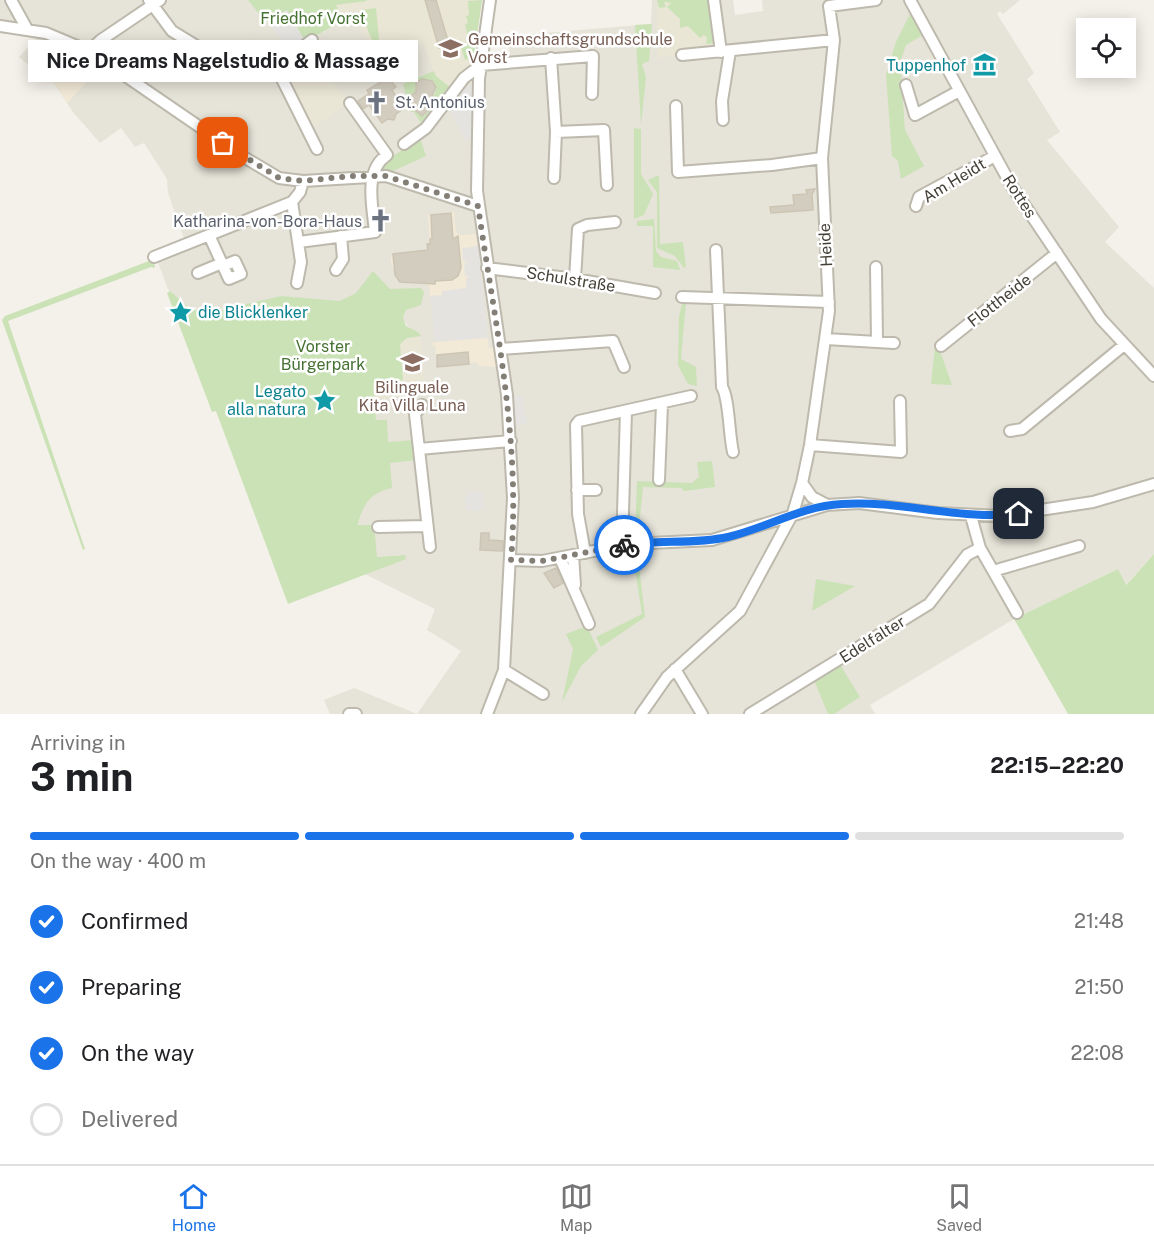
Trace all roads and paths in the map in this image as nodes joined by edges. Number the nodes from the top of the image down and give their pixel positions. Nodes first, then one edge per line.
1 (11, 0) edge
2 (490, 0) edge
3 (714, 0) edge
4 (876, 0) edge
5 (910, 0) edge
6 (154, 2) edge
7 (829, 3) edge
8 (0, 26) edge
9 (27, 29) junction
10 (312, 40) dead end
11 (834, 40) junction
12 (89, 51) junction
13 (726, 52) junction
14 (682, 55) dead end
15 (551, 58) junction
16 (481, 65) junction
17 (276, 67) junction
18 (906, 85) dead end
19 (959, 91) junction
20 (592, 94) dead end
21 (350, 103) dead end
22 (676, 106) dead end
23 (723, 120) dead end
24 (556, 132) junction
25 (404, 144) dead end
26 (317, 149) dead end
27 (995, 156) junction
28 (822, 158) junction
29 (373, 175) junction
30 (554, 178) dead end
31 (303, 181) junction
32 (607, 184) dead end
33 (292, 202) junction
34 (478, 206) junction
35 (916, 206) dead end
36 (615, 222) dead end
37 (209, 235) junction
38 (341, 236) junction
39 (299, 242) junction
40 (716, 250) dead end
41 (1057, 253) junction
42 (154, 257) dead end
43 (876, 267) dead end
44 (487, 268) junction
45 (336, 270) dead end
46 (198, 273) dead end
47 (575, 279) junction
48 (297, 283) dead end
49 (655, 293) dead end
50 (682, 297) dead end
51 (720, 299) junction
52 (829, 302) junction
53 (826, 339) junction
54 (877, 341) junction
55 (894, 343) dead end
56 (1124, 345) junction
57 (941, 346) dead end
58 (501, 349) junction
59 (624, 367) dead end
60 (1154, 376) edge
61 (691, 396) dead end
62 (900, 401) dead end
63 (662, 404) junction
64 (422, 405) dead end
65 (626, 411) junction
66 (1010, 431) dead end
67 (511, 441) junction
68 (810, 445) junction
69 (419, 449) junction
70 (734, 452) dead end
71 (659, 480) dead end
72 (802, 483) junction
73 (1154, 484) edge
74 (577, 490) junction
75 (596, 490) dead end
76 (827, 505) junction
77 (793, 513) junction
78 (971, 516) junction
79 (378, 526) dead end
80 (426, 526) junction
81 (759, 527) junction
82 (775, 544) junction
83 (622, 546) junction
84 (1079, 546) dead end
85 (430, 547) dead end
86 (980, 548) junction
87 (585, 553) junction
88 (573, 555) junction
89 (560, 558) junction
90 (511, 560) junction
91 (993, 571) junction
92 (576, 594) junction
93 (1017, 613) dead end
94 (589, 624) dead end
95 (675, 669) junction
96 (504, 670) junction
97 (543, 693) dead end
98 (349, 714) edge
99 (356, 714) edge
100 (487, 714) edge
101 (641, 714) edge
102 (702, 714) edge
103 (750, 714) edge

1 - 9 street
2 - 16 street
3 - 13 street
4 - 7 street, Heide
5 - 19 street, Rottes
6 - 12 street
6 - 17 street
7 - 11 street, Heide
8 - 9 street
9 - 12 street
10 - 17 street
11 - 13 street
11 - 28 street, Heide
12 - 31 street
13 - 14 street
13 - 23 street
15 - 16 street
15 - 20 street
15 - 24 street
16 - 25 street
16 - 34 street
17 - 26 street
18 - 19 street
19 - 27 street, Rottes
21 - 29 street
22 - 28 street
24 - 30 street
24 - 32 street
27 - 35 street, Am Heidt
27 - 41 street, Rottes
28 - 52 street, Heide
29 - 31 street
29 - 34 street
29 - 38 street
31 - 33 street
33 - 37 street
33 - 39 street
34 - 44 street
36 - 47 street
37 - 42 street
37 - 46 street
38 - 39 street
38 - 45 street
39 - 48 street
40 - 51 street
41 - 56 street, Rottes
41 - 57 street, Flottheide
43 - 54 street
44 - 47 street, Schulstraße
44 - 58 street
47 - 49 street, Schulstraße
50 - 51 street
51 - 52 street
51 - 70 street
52 - 53 street, Heide
53 - 54 street
53 - 68 street, Heide
54 - 55 street
56 - 60 street, Rottes
56 - 66 street
58 - 59 street
58 - 67 street
61 - 63 street
62 - 68 street
63 - 65 street
63 - 71 street
64 - 69 street
65 - 74 street
65 - 83 street
67 - 69 street
67 - 90 street
68 - 72 street, Heide
69 - 80 street
72 - 76 street
72 - 77 street, Heide
73 - 78 street
74 - 75 street
74 - 87 street
76 - 77 street
76 - 78 street
77 - 81 street
77 - 82 street, Heide
78 - 86 street
79 - 80 street
80 - 85 street
81 - 82 street
81 - 83 street
82 - 95 street, Heide
83 - 87 street
84 - 91 street
86 - 91 street
86 - 103 street, Edelfalter
87 - 88 street
88 - 89 street
88 - 92 street
89 - 90 street
89 - 92 street
90 - 96 street
91 - 93 street
92 - 94 street
95 - 101 street, Heide
95 - 102 street
96 - 97 street
96 - 100 street
98 - 99 street

